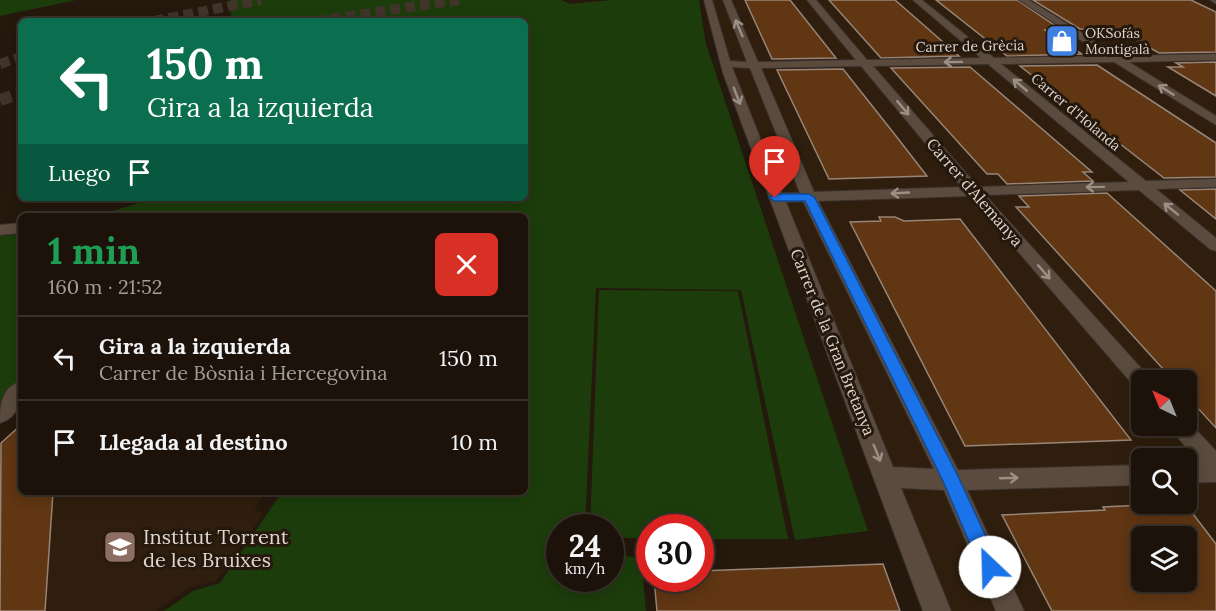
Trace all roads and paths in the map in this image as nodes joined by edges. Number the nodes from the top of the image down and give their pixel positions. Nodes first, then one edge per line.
1 (811, 0) edge
2 (917, 0) edge
3 (1023, 0) edge
4 (708, 2) edge
5 (728, 2) edge
6 (1216, 57) edge
7 (1117, 59) junction
8 (991, 61) junction
9 (725, 63) junction
10 (865, 63) junction
11 (754, 65) junction
12 (1216, 121) edge
13 (1216, 183) edge
14 (1142, 186) junction
15 (972, 190) junction
16 (775, 198) junction
17 (809, 198) junction
18 (18, 228) edge
19 (0, 230) edge
20 (1216, 246) edge
21 (1131, 370) edge
22 (18, 393) edge
23 (0, 415) edge
24 (1189, 436) edge
25 (1216, 467) edge
26 (1216, 472) edge
27 (1197, 473) edge
28 (1131, 474) edge
29 (887, 477) junction
30 (951, 480) junction
31 (937, 611) edge
32 (1010, 611) edge

1 - 10 street, Carrer d'Alemanya
2 - 8 street, Carrer d'Holanda
3 - 7 street
4 - 5 street, Carrer de la Gran Bretanya
4 - 9 street, Carrer de la Gran Bretanya
11 -> 5 street, Carrer de la Gran Bretanya
6 - 7 street, Carrer de Grècia
7 - 8 street, Carrer de Grècia
12 -> 7 street
8 -> 10 street, Carrer de Grècia
14 -> 8 street, Carrer d'Holanda
9 - 11 street, Carrer de Grècia
9 -> 16 street, Carrer de la Gran Bretanya
10 - 11 street, Carrer de Grècia
10 -> 15 street, Carrer d'Alemanya
11 - 17 street, Carrer de la Gran Bretanya
13 - 14 street
14 -> 15 street
20 -> 14 street, Carrer d'Holanda
15 -> 17 street
15 -> 21 street, Carrer d'Alemanya
16 - 17 street
16 -> 29 street, Carrer de la Gran Bretanya
17 - 30 street, Carrer de la Gran Bretanya
18 - 19 street
22 - 23 street
24 - 25 street
26 - 27 street
30 -> 28 street
29 - 30 street
29 - 31 street, Carrer de la Gran Bretanya
30 - 32 street, Carrer de la Gran Bretanya

